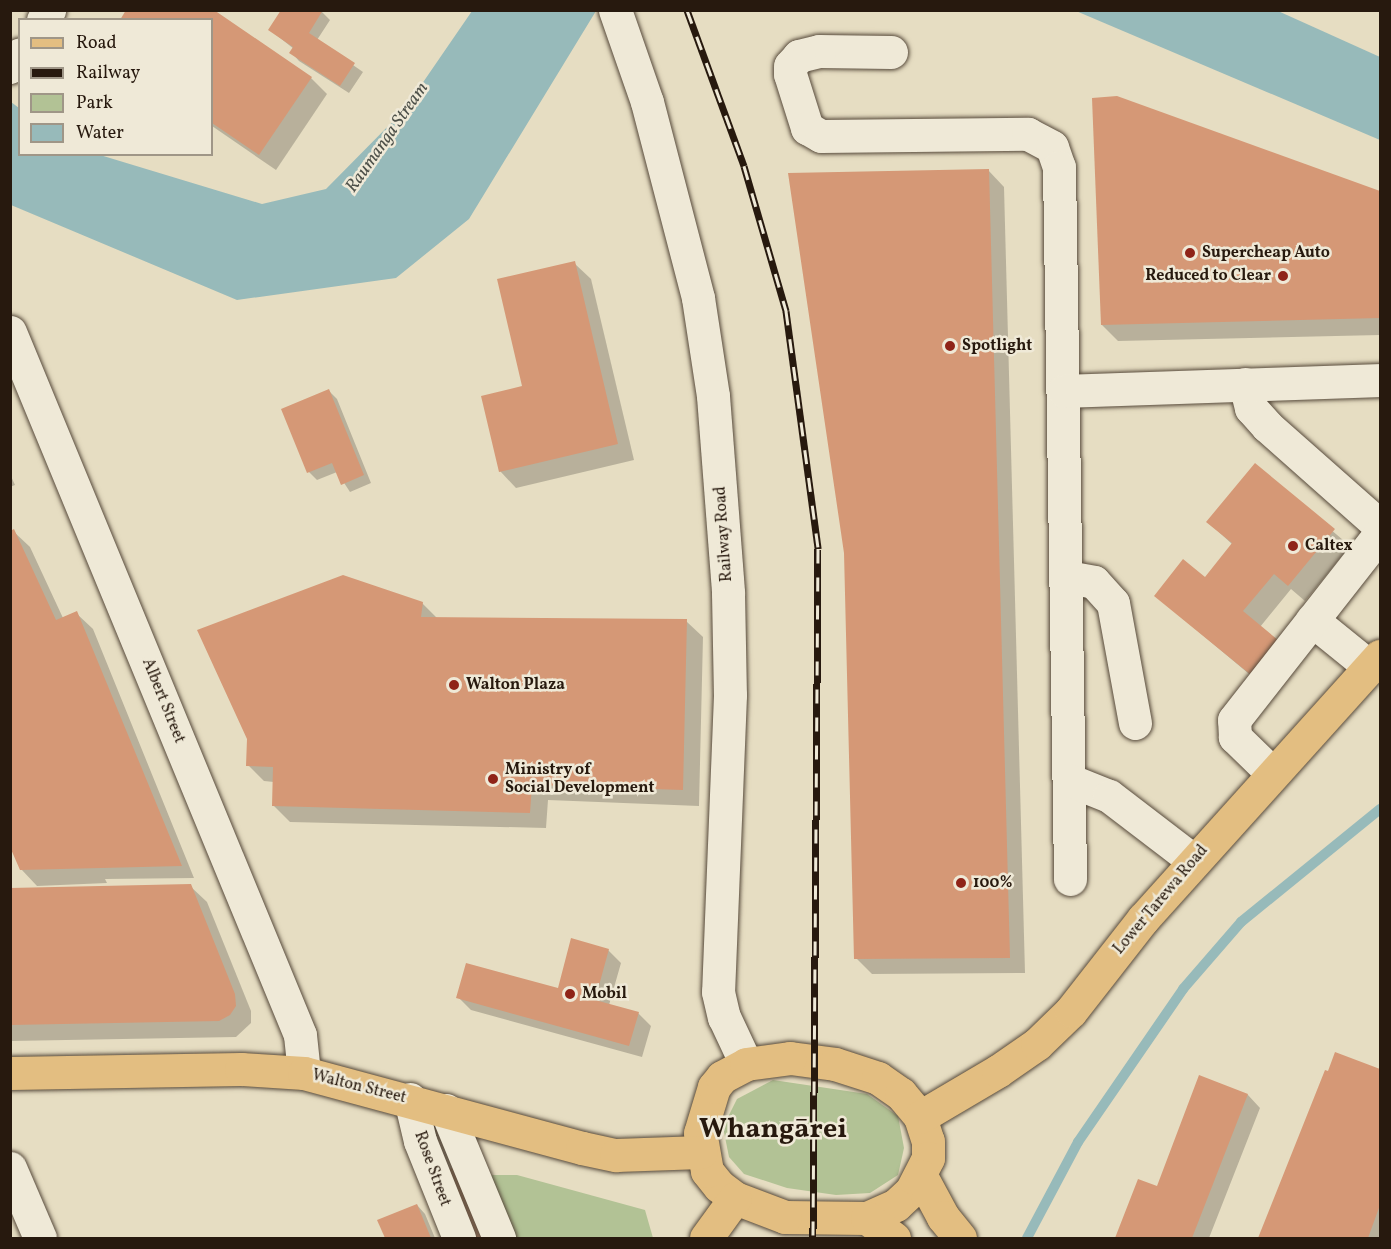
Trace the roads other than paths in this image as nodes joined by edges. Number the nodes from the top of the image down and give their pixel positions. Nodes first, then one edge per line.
1 (615, 10) edge
2 (891, 52) dead end
3 (10, 332) edge
4 (1380, 380) edge
5 (1245, 384) junction
6 (1064, 391) junction
7 (1380, 526) edge
8 (1380, 534) edge
9 (1067, 577) junction
10 (1312, 620) junction
11 (1375, 662) edge
12 (1136, 723) dead end
13 (1272, 773) junction
14 (1069, 780) junction
15 (1194, 861) junction
16 (1070, 879) dead end
17 (746, 1064) junction
18 (10, 1073) edge
19 (304, 1073) junction
20 (410, 1099) junction
21 (446, 1110) junction
22 (920, 1117) junction
23 (701, 1152) junction
24 (10, 1168) edge
25 (921, 1176) junction
26 (735, 1197) junction
27 (867, 1218) junction
28 (40, 1239) edge
29 (459, 1239) edge
30 (499, 1239) edge
31 (706, 1239) edge
32 (894, 1239) edge
33 (960, 1239) edge

1 - 17 street, Railway Road
2 - 6 street
3 - 19 street, Albert Street
4 - 5 street
5 - 6 street
5 - 7 street
6 - 9 street
8 - 10 street
9 - 12 street
9 - 14 street
10 - 11 street
10 - 13 street
11 - 13 main road, Lower Tarewa Road
13 - 15 main road, Lower Tarewa Road
14 - 15 street
14 - 16 street
15 - 22 main road, Lower Tarewa Road
17 - 22 main road
17 - 23 main road
18 - 19 main road, Walton Street
19 - 20 main road, Walton Street
20 - 21 main road, Walton Street
20 - 29 street, Rose Street
21 - 23 main road, Walton Street
21 - 30 street, Rose Street
22 - 25 main road
23 - 26 main road
24 - 28 street
25 - 27 main road
25 - 33 main road
26 - 27 main road
26 - 31 main road
27 - 32 main road

